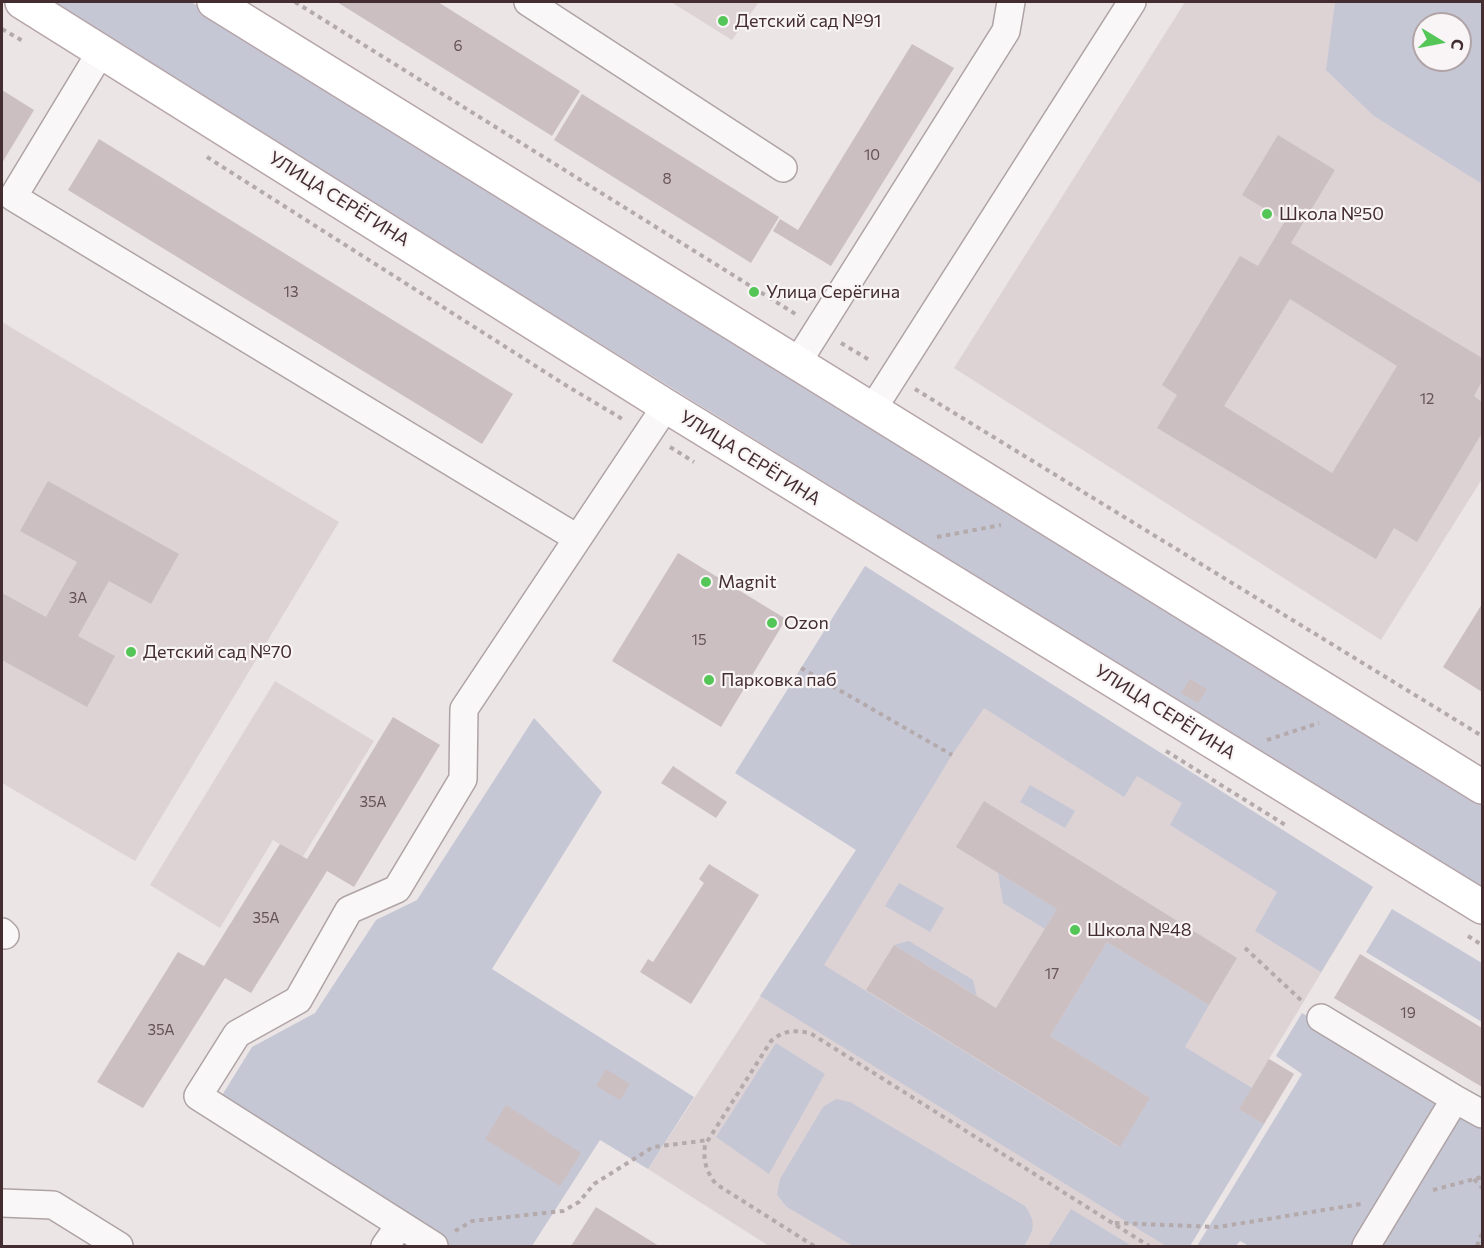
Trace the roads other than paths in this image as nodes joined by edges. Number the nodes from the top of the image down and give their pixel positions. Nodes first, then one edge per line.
1 (22, 2) edge
2 (214, 2) edge
3 (528, 2) edge
4 (1011, 2) edge
5 (1132, 2) edge
6 (102, 50) junction
7 (783, 168) dead end
8 (7, 207) edge
9 (797, 363) junction
10 (666, 406) junction
11 (872, 410) junction
12 (577, 538) junction
13 (1482, 787) edge
14 (1482, 907) edge
15 (1321, 1018) road end
16 (1455, 1099) junction
17 (1482, 1114) edge
18 (2, 1203) edge
19 (392, 1236) edge
20 (442, 1241) edge
21 (118, 1246) edge
22 (1366, 1246) edge

1 - 6 main road, УЛИЦА СЕРЁГИНА
2 - 9 main road
3 - 7 lane
4 - 9 lane
5 - 11 lane
6 - 8 lane
6 - 10 main road, УЛИЦА СЕРЁГИНА
8 - 12 lane
9 - 11 main road
10 - 12 lane
10 - 14 main road, УЛИЦА СЕРЁГИНА
11 - 13 main road
12 - 19 lane
15 - 16 lane
16 - 17 lane
16 - 22 lane
18 - 21 lane
19 - 20 lane

